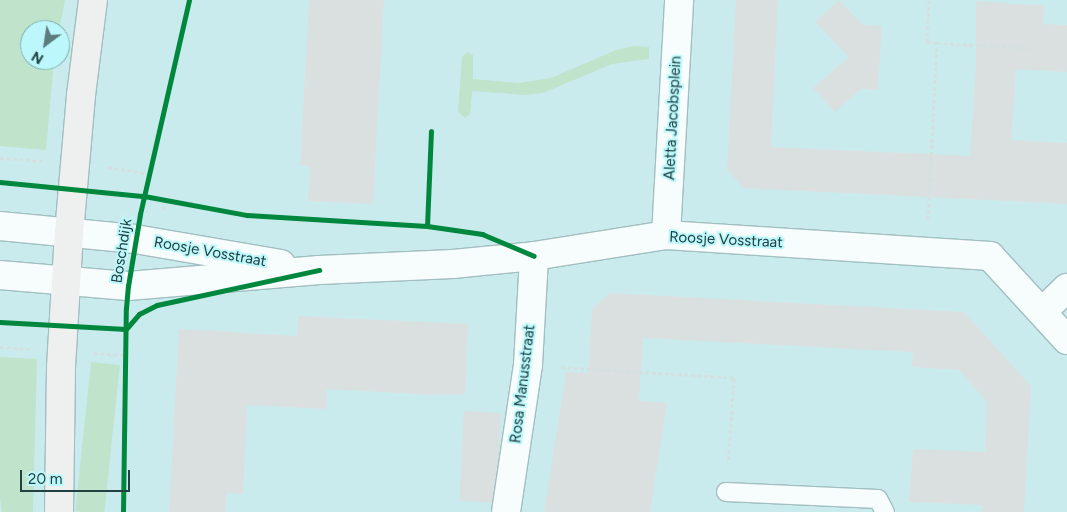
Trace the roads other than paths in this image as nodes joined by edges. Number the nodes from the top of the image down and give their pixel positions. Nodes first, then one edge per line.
1 (93, 0) edge
2 (679, 0) edge
3 (0, 226) edge
4 (69, 233) junction
5 (666, 235) junction
6 (534, 256) junction
7 (320, 270) junction
8 (0, 275) edge
9 (66, 280) junction
10 (1067, 288) edge
11 (1042, 312) junction
12 (1067, 340) edge
13 (726, 492) road end
14 (59, 512) edge
15 (506, 512) edge
16 (885, 512) edge

1 - 4 main road
2 - 5 street, Aletta Jacobsplein
3 - 4 street
4 - 7 street, Roosje Vosstraat
4 - 9 main road
5 - 6 street, Roosje Vosstraat
5 - 11 street, Roosje Vosstraat
6 - 7 street, Roosje Vosstraat
6 - 15 street, Rosa Manusstraat
7 - 9 street, Roosje Vosstraat
8 - 9 street
9 - 14 main road
10 - 11 street
11 - 12 street, Roosje Vosstraat
13 - 16 lane

